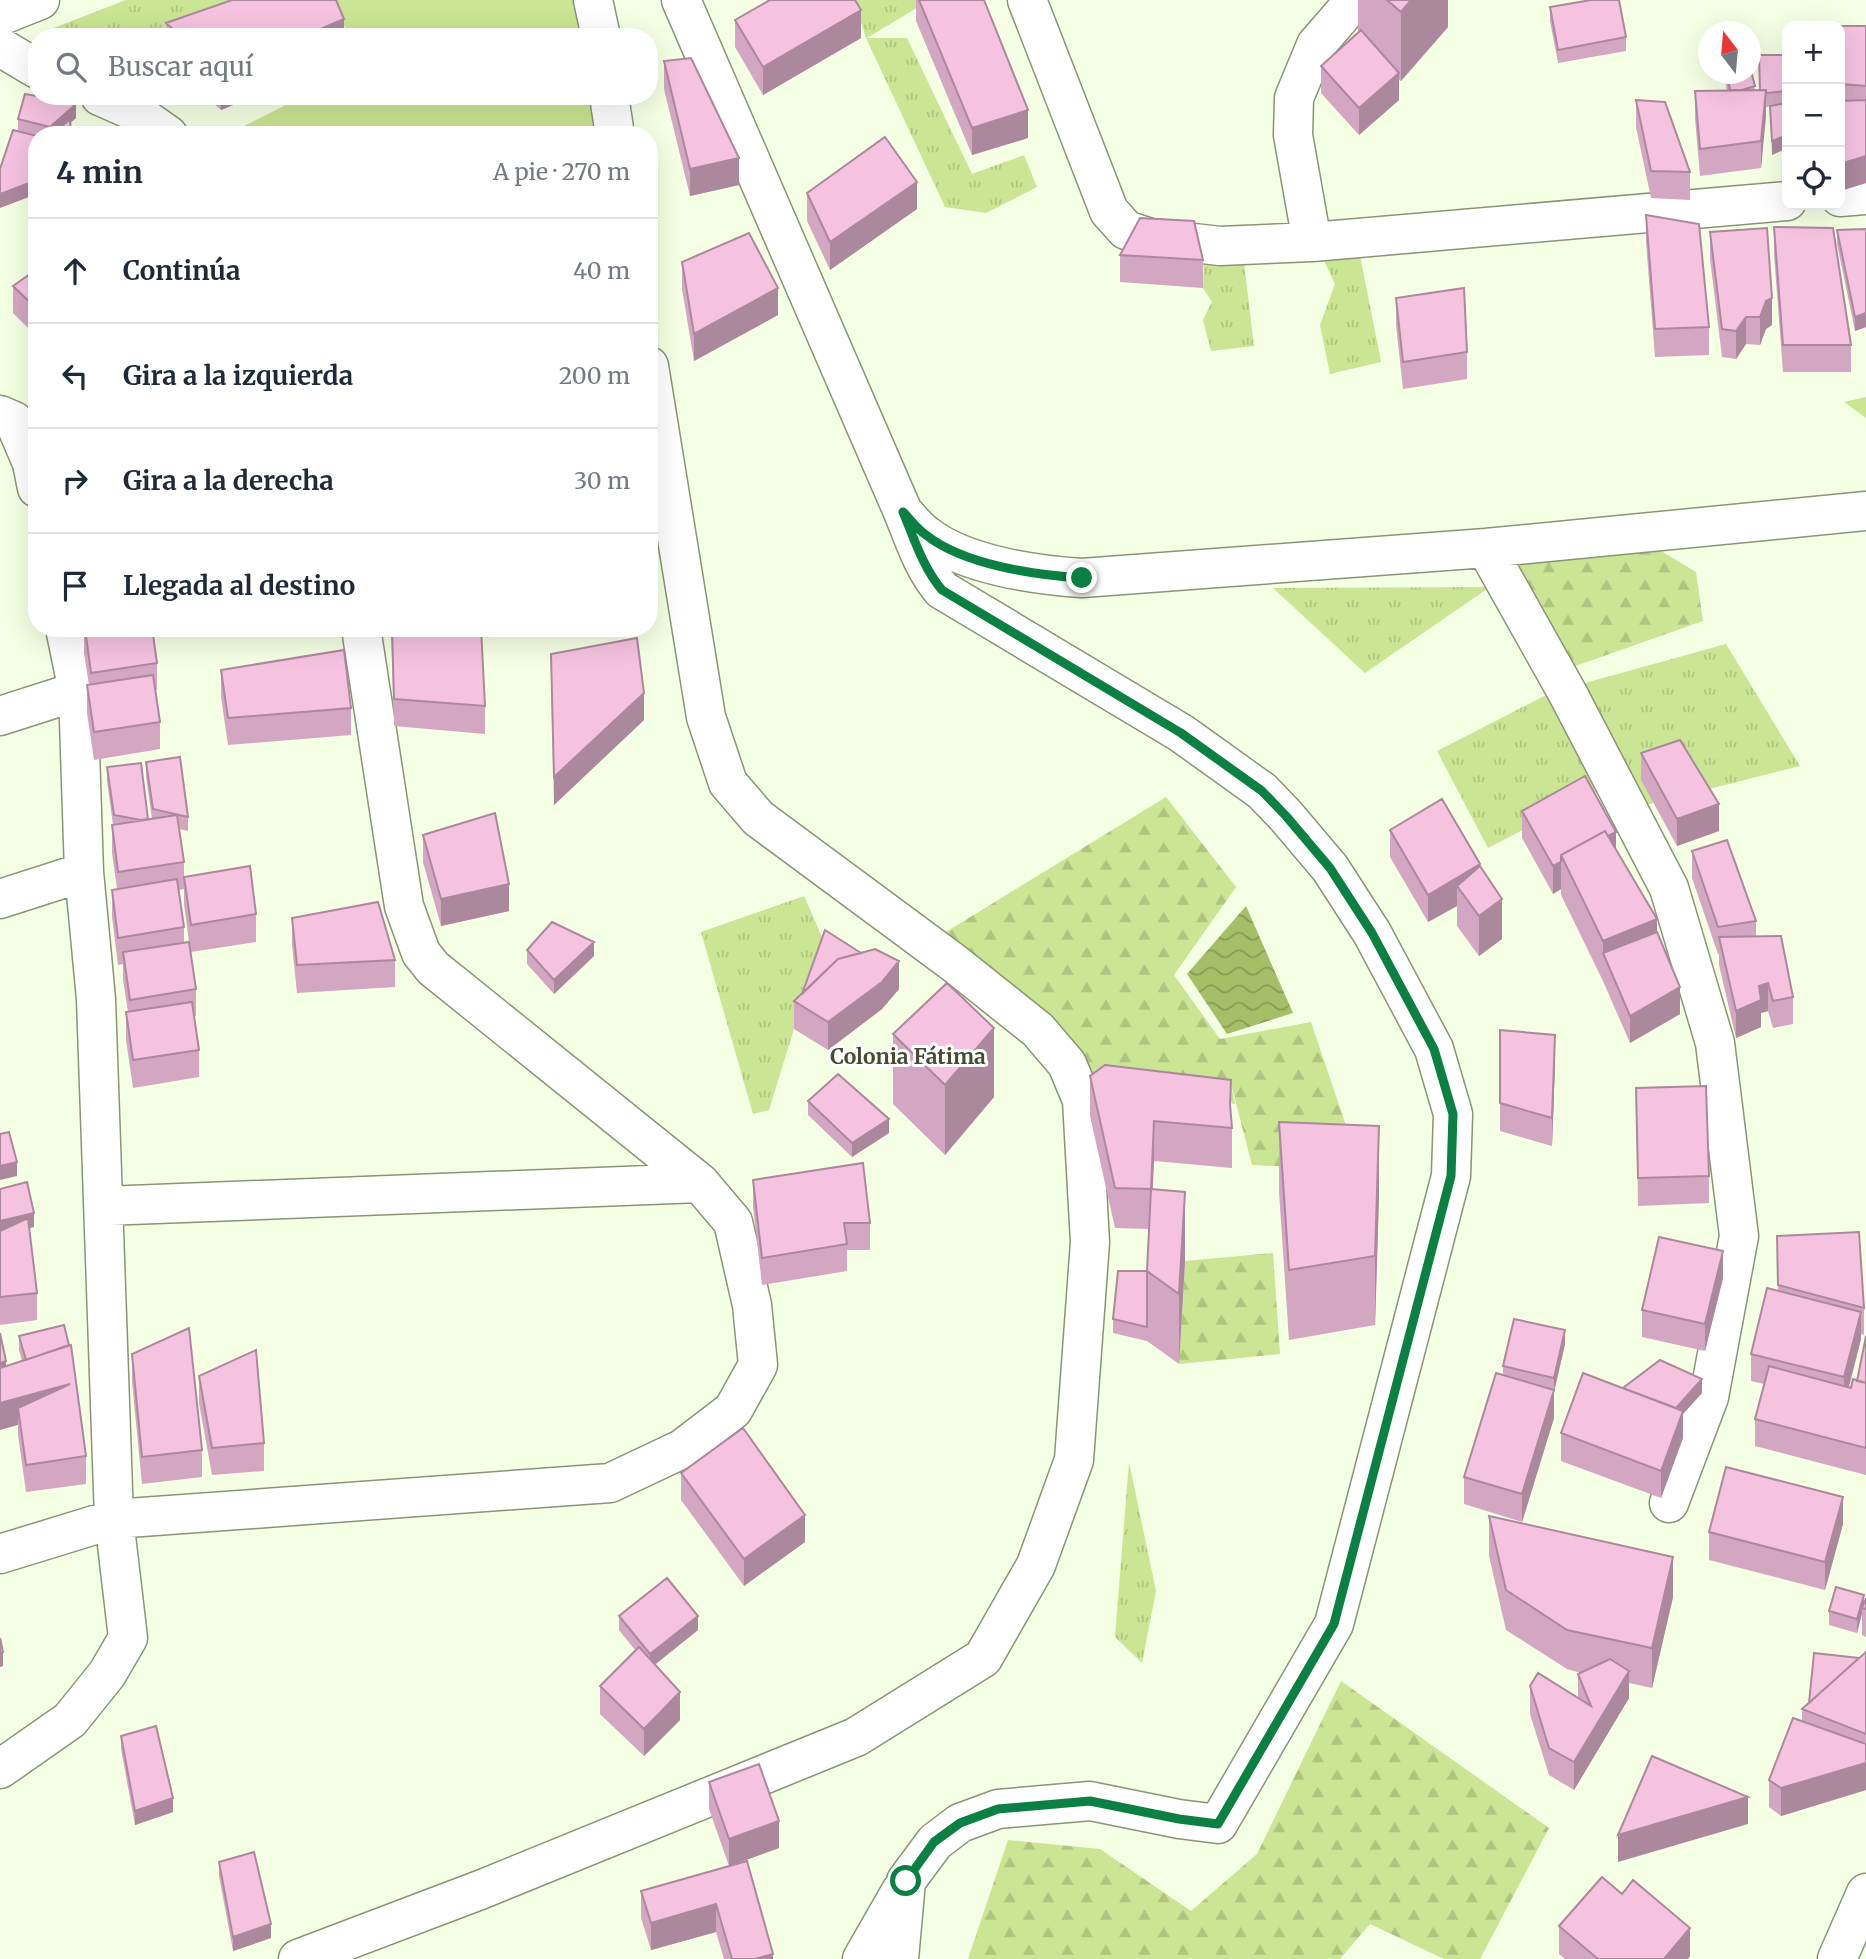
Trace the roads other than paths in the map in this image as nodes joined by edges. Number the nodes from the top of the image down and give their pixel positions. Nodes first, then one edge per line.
1 (40, 0) edge
2 (593, 0) edge
3 (681, 0) edge
4 (1027, 0) edge
5 (1355, 0) edge
6 (0, 16) edge
7 (599, 28) edge
8 (0, 47) edge
9 (28, 64) edge
10 (120, 105) edge
11 (610, 105) edge
12 (155, 126) edge
13 (614, 126) edge
14 (1866, 195) edge
15 (1845, 197) edge
16 (1782, 201) edge
17 (1312, 242) junction
18 (0, 415) edge
19 (658, 421) edge
20 (28, 454) edge
21 (1866, 511) edge
22 (903, 512) junction
23 (1486, 548) junction
24 (67, 637) edge
25 (362, 637) edge
26 (78, 691) junction
27 (0, 716) edge
28 (84, 872) junction
29 (0, 899) edge
30 (700, 1183) junction
31 (103, 1206) junction
32 (1669, 1503) dead end
33 (114, 1518) junction
34 (0, 1554) edge
35 (0, 1769) edge
36 (906, 1881) junction
37 (1866, 1893) edge
38 (298, 1959) edge
39 (862, 1959) edge
40 (899, 1959) edge
41 (1837, 1959) edge

1 - 6 street
2 - 7 street
3 - 22 street
4 - 17 street
5 - 17 street
8 - 9 street
10 - 12 street
11 - 13 street
14 - 15 street
16 - 17 street
18 - 20 street
19 - 38 street
21 - 23 street
22 - 23 street
22 - 36 street
23 - 32 street
24 - 26 street
25 - 30 street
26 - 27 street
26 - 28 street
28 - 29 street
28 - 31 street
30 - 31 street
30 - 33 street
31 - 33 street
33 - 34 street
33 - 35 street
36 - 39 street
36 - 40 street
37 - 41 street

